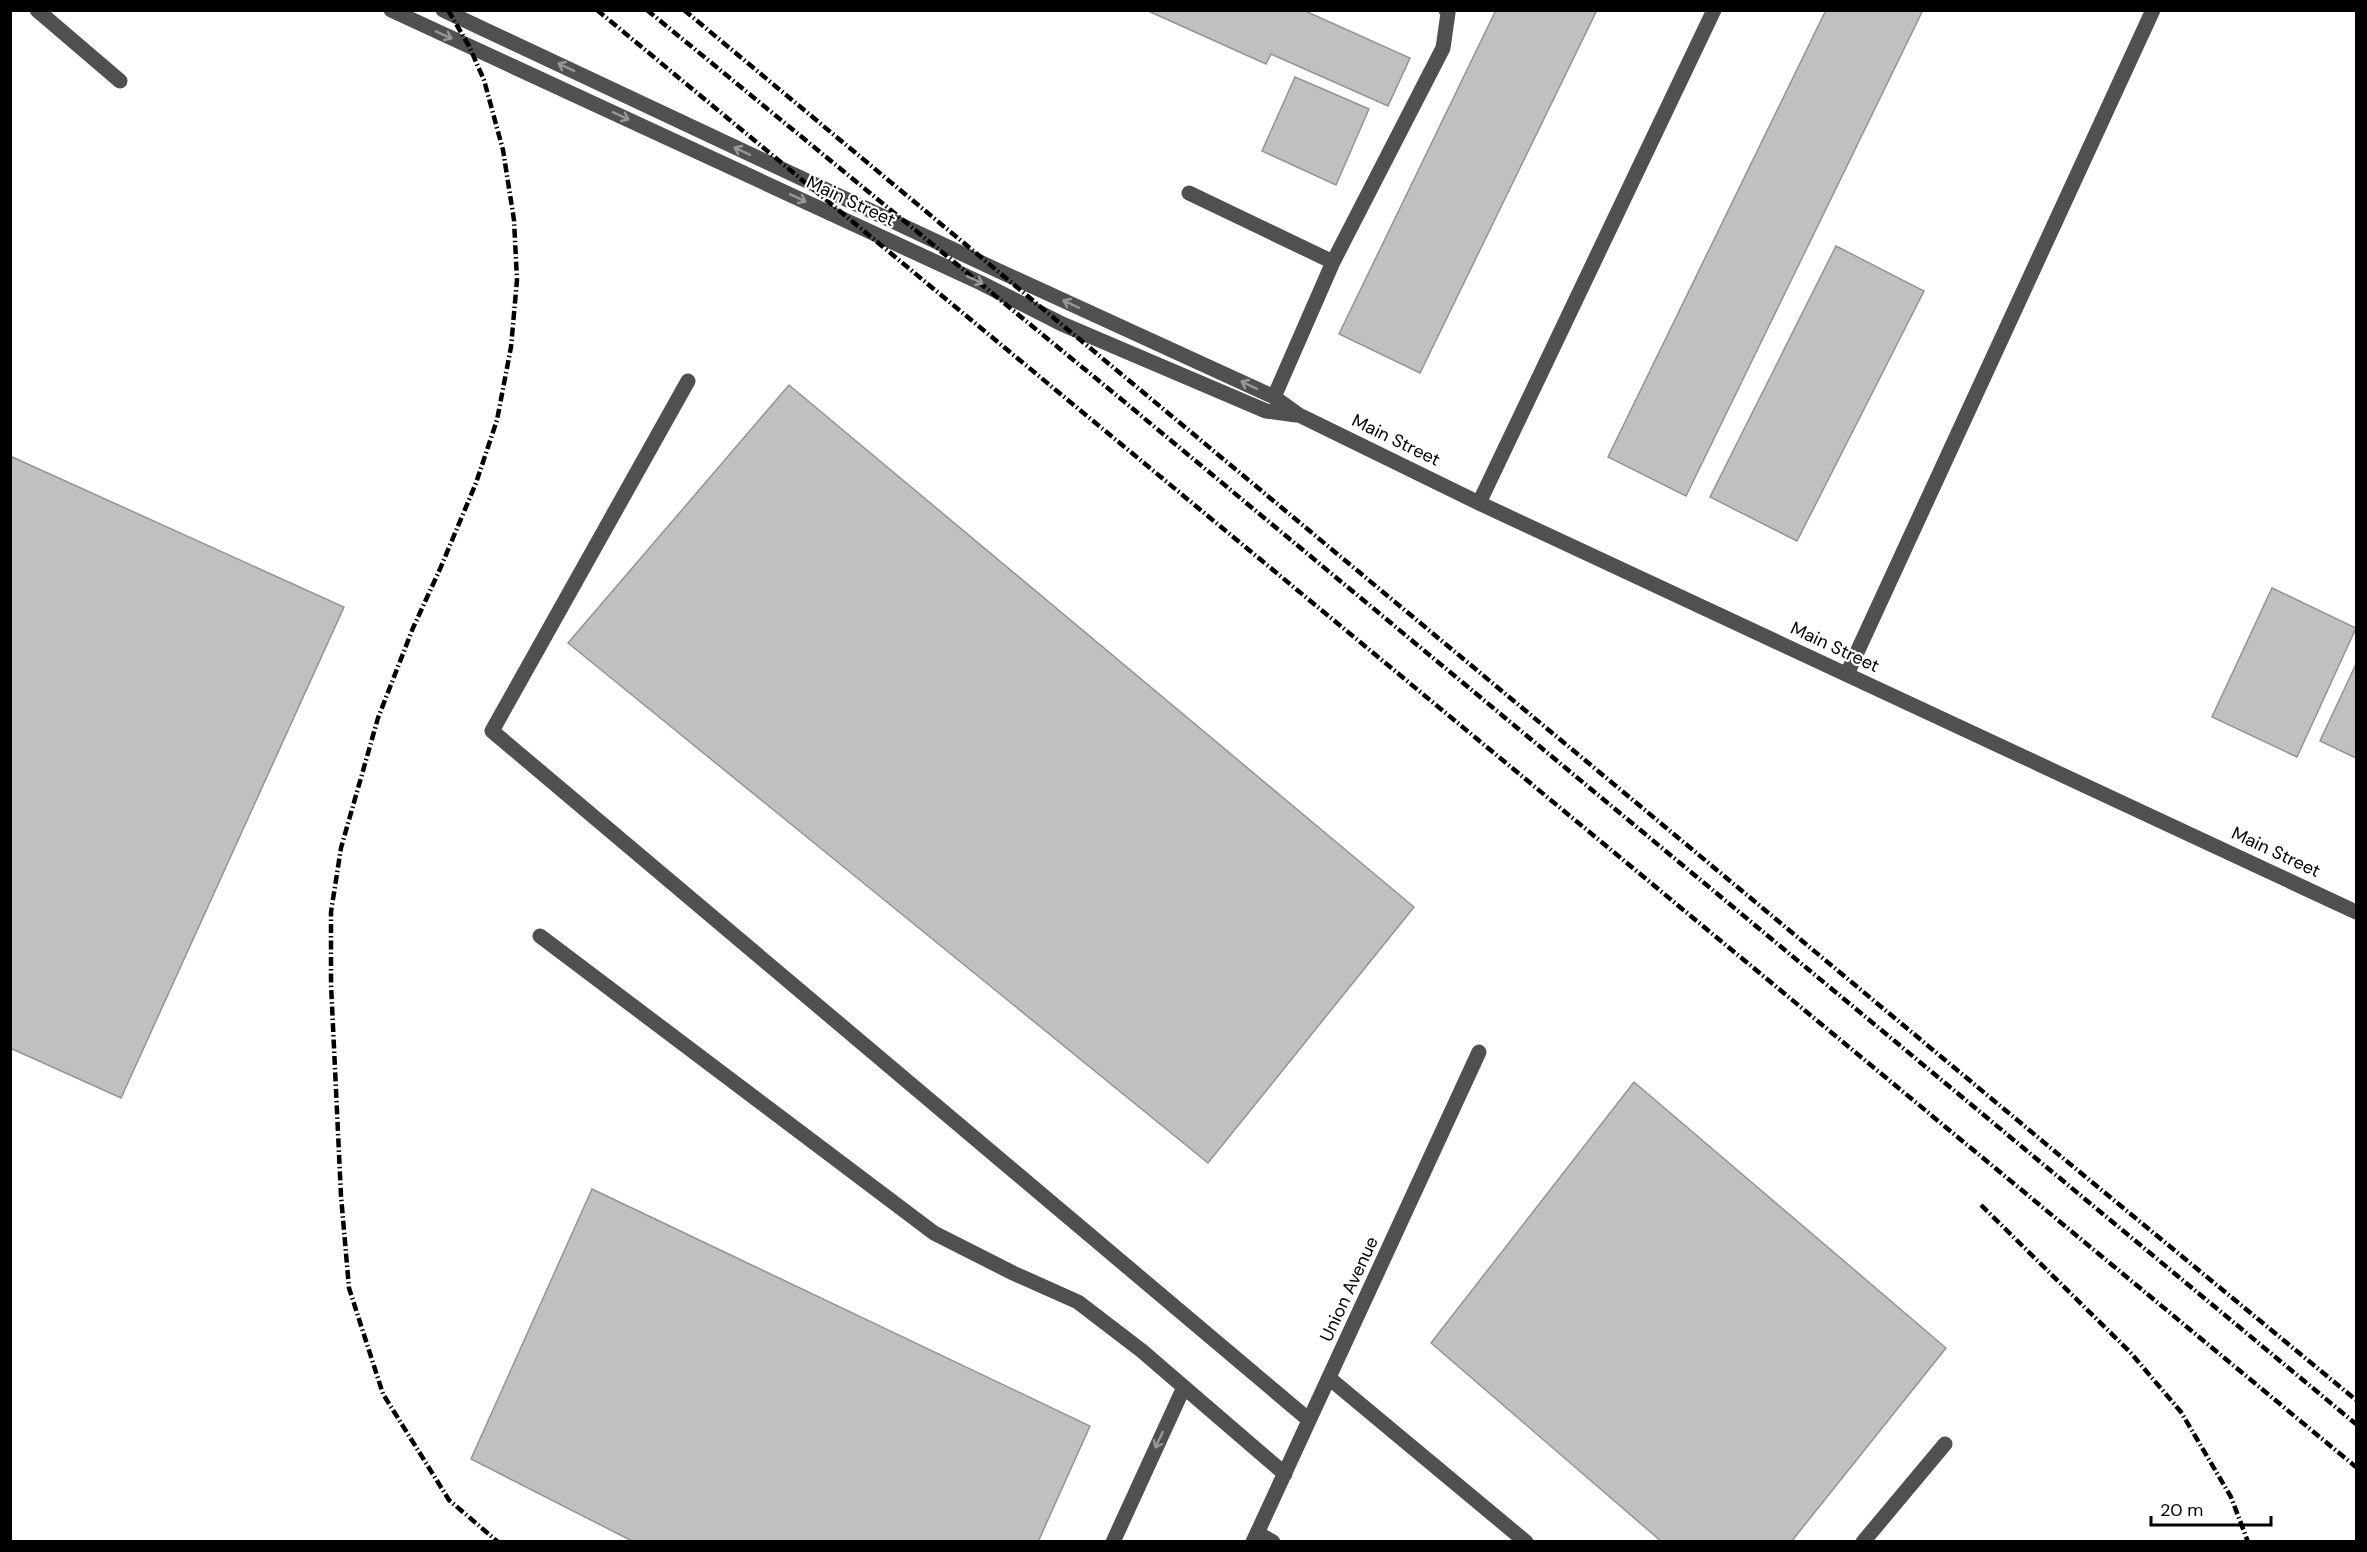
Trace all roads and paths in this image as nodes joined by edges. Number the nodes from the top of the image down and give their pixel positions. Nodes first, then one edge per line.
1 (37, 10) edge
2 (391, 10) edge
3 (443, 10) edge
4 (1446, 10) edge
5 (1714, 10) edge
6 (2153, 10) edge
7 (120, 81) dead end
8 (1189, 193) dead end
9 (1333, 262) junction
10 (688, 381) dead end
11 (1274, 397) junction
12 (1299, 415) junction
13 (1479, 503) junction
14 (1847, 674) junction
15 (2356, 912) edge
16 (540, 936) dead end
17 (1479, 1052) dead end
18 (1329, 1378) junction
19 (1184, 1387) junction
20 (1309, 1420) junction
21 (1945, 1444) dead end
22 (1285, 1474) junction
23 (1255, 1537) edge
24 (1113, 1542) edge
25 (1273, 1542) edge
26 (1526, 1542) edge
27 (1863, 1542) edge

1 - 7 street
2 -> 12 street, Main Street
11 -> 3 street, Main Street
4 - 9 street
5 - 13 street
6 - 14 street
8 - 9 street
9 - 11 street
10 - 20 street
11 - 12 street, Main Street
12 - 13 street, Main Street
13 - 14 street, Main Street
14 - 15 street, Main Street
16 - 19 street
17 - 18 street, Union Avenue
18 - 20 street, Union Avenue
18 - 26 street
19 - 22 street
19 -> 24 street
20 - 22 street, Union Avenue
21 - 27 street
22 - 23 street, Union Avenue
23 - 25 street

